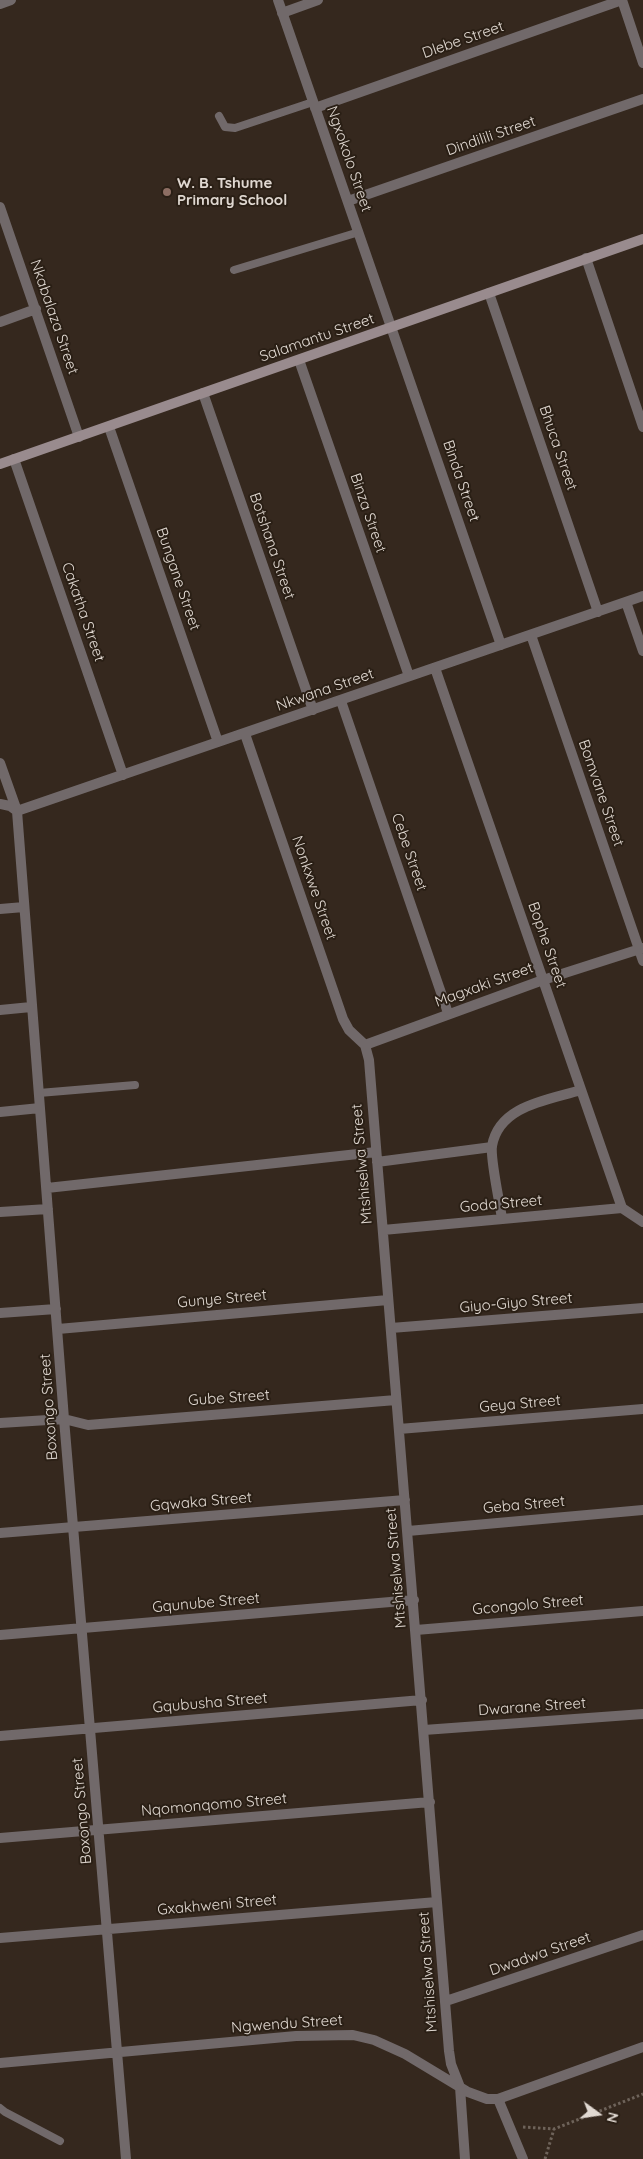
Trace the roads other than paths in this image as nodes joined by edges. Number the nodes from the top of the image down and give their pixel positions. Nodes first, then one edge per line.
1 (11, 0) edge
2 (278, 0) edge
3 (318, 0) edge
4 (622, 0) edge
5 (0, 4) edge
6 (282, 13) junction
7 (643, 63) edge
8 (643, 99) edge
9 (314, 105) junction
10 (219, 116) dead end
11 (348, 202) junction
12 (1, 212) edge
13 (358, 232) junction
14 (643, 239) edge
15 (586, 258) junction
16 (234, 270) dead end
17 (489, 293) junction
18 (36, 309) junction
19 (0, 322) edge
20 (393, 328) junction
21 (299, 360) junction
22 (202, 392) junction
23 (109, 427) junction
24 (643, 428) edge
25 (79, 437) junction
26 (14, 459) junction
27 (0, 464) edge
28 (643, 596) edge
29 (626, 602) junction
30 (598, 612) junction
31 (531, 635) junction
32 (502, 645) junction
33 (643, 651) edge
34 (434, 668) junction
35 (408, 676) junction
36 (341, 701) junction
37 (313, 710) junction
38 (245, 734) junction
39 (218, 742) junction
40 (0, 763) edge
41 (123, 775) junction
42 (0, 804) edge
43 (17, 811) junction
44 (24, 908) junction
45 (0, 909) edge
46 (641, 948) edge
47 (643, 961) edge
48 (543, 980) junction
49 (31, 1007) junction
50 (0, 1010) edge
51 (448, 1013) junction
52 (365, 1045) junction
53 (135, 1085) dead end
54 (581, 1090) junction
55 (39, 1093) junction
56 (40, 1108) junction
57 (0, 1112) edge
58 (492, 1147) junction
59 (376, 1157) junction
60 (47, 1188) junction
61 (622, 1208) junction
62 (48, 1209) junction
63 (0, 1212) edge
64 (502, 1218) junction
65 (643, 1222) edge
66 (383, 1230) junction
67 (388, 1300) junction
68 (643, 1308) edge
69 (56, 1309) junction
70 (0, 1314) edge
71 (391, 1328) junction
72 (58, 1329) junction
73 (396, 1400) junction
74 (643, 1409) edge
75 (64, 1419) junction
76 (0, 1423) edge
77 (399, 1429) junction
78 (405, 1500) junction
79 (643, 1510) edge
80 (74, 1527) junction
81 (408, 1530) junction
82 (0, 1533) edge
83 (414, 1600) junction
84 (643, 1611) edge
85 (83, 1628) junction
86 (416, 1630) junction
87 (0, 1635) edge
88 (422, 1700) junction
89 (643, 1714) edge
90 (90, 1728) junction
91 (424, 1730) junction
92 (0, 1736) edge
93 (430, 1802) junction
94 (97, 1830) junction
95 (0, 1838) edge
96 (438, 1902) junction
97 (107, 1929) junction
98 (643, 1935) edge
99 (0, 1938) edge
100 (446, 2001) junction
101 (643, 2047) edge
102 (116, 2052) junction
103 (0, 2063) edge
104 (460, 2087) junction
105 (498, 2099) junction
106 (0, 2108) edge
107 (60, 2141) dead end
108 (126, 2159) edge
109 (465, 2159) edge
110 (523, 2159) edge

1 - 5 street
2 - 6 street, Ngxokolo Street
3 - 6 street
4 - 7 street
4 - 9 street, Dlebe Street
6 - 9 street, Ngxokolo Street
8 - 11 street, Dindilili Street
9 - 10 lane
9 - 11 street, Ngxokolo Street
11 - 13 street, Ngxokolo Street
12 - 18 street, Nkabalaza Street
13 - 16 lane
13 - 20 street, Ngxokolo Street
14 - 15 street, Salamantu Street
15 - 17 street, Salamantu Street
15 - 24 street
17 - 20 street, Salamantu Street
17 - 30 street, Bhuca Street
18 - 19 street
18 - 25 street, Nkabalaza Street
20 - 21 street, Salamantu Street
20 - 32 street, Binda Street
21 - 22 street, Salamantu Street
21 - 35 street, Binza Street
22 - 23 street, Salamantu Street
22 - 37 street, Botshana Street
23 - 25 street, Salamantu Street
23 - 39 street, Bungane Street
25 - 26 street, Salamantu Street
26 - 27 street, Salamantu Street
26 - 41 street, Cakatha Street
28 - 29 street, Nkwana Street
29 - 30 street, Nkwana Street
29 - 33 street
30 - 31 street, Nkwana Street
31 - 32 street, Nkwana Street
31 - 46 street, Bomvane Street
32 - 34 street, Nkwana Street
34 - 35 street, Nkwana Street
34 - 48 street, Bophe Street
35 - 36 street, Nkwana Street
36 - 37 street, Nkwana Street
36 - 51 street, Cebe Street
37 - 38 street, Nkwana Street
38 - 39 street, Nkwana Street
38 - 52 street, Nonkxwe Street
39 - 41 street, Nkwana Street
40 - 43 street, Boxongo Street
41 - 43 street, Nkwana Street
42 - 43 street
43 - 44 street, Boxongo Street
44 - 45 street
44 - 49 street, Boxongo Street
46 - 47 street, Bomvane Street
46 - 48 street, Magxaki Street
48 - 51 street, Magxaki Street
48 - 54 street, Bophe Street
49 - 50 street
49 - 55 street, Boxongo Street
51 - 52 street, Magxaki Street
52 - 59 street, Mtshiselwa Street
53 - 55 lane
54 - 58 street
54 - 61 street, Bophe Street
55 - 56 street, Boxongo Street
56 - 57 street
56 - 60 street, Boxongo Street
58 - 59 street
58 - 64 street
59 - 60 street
59 - 66 street, Mtshiselwa Street
60 - 62 street, Boxongo Street
61 - 64 street, Goda Street
61 - 65 street
62 - 63 street
62 - 69 street, Boxongo Street
64 - 66 street, Goda Street
66 - 67 street, Mtshiselwa Street
67 - 71 street, Mtshiselwa Street
67 - 72 street, Gunye Street
68 - 71 street, Giyo-Giyo Street
69 - 70 street
69 - 72 street, Boxongo Street
71 - 73 street, Mtshiselwa Street
72 - 75 street, Boxongo Street
73 - 75 street, Gube Street
73 - 77 street, Mtshiselwa Street
74 - 77 street, Geya Street
75 - 76 street, Gube Street
75 - 80 street, Boxongo Street
77 - 78 street, Mtshiselwa Street
78 - 80 street, Gqwaka Street
78 - 81 street, Mtshiselwa Street
79 - 81 street, Geba Street
80 - 82 street, Gqwaka Street
80 - 85 street, Boxongo Street
81 - 83 street, Mtshiselwa Street
83 - 85 street, Gqunube Street
83 - 86 street, Mtshiselwa Street
84 - 86 street, Gcongolo Street
85 - 87 street, Gqunube Street
85 - 90 street, Boxongo Street
86 - 88 street, Mtshiselwa Street
88 - 90 street, Gqubusha Street
88 - 91 street, Mtshiselwa Street
89 - 91 street, Dwarane Street
90 - 92 street, Gqubusha Street
90 - 94 street, Boxongo Street
91 - 93 street, Mtshiselwa Street
93 - 94 street, Nqomonqomo Street
93 - 96 street, Mtshiselwa Street
94 - 95 street, Nqomonqomo Street
94 - 97 street, Boxongo Street
96 - 97 street, Gxakhweni Street
96 - 100 street, Mtshiselwa Street
97 - 99 street, Gxakhweni Street
97 - 102 street, Boxongo Street
98 - 100 street, Dwadwa Street
100 - 104 street, Mtshiselwa Street
101 - 105 street
102 - 103 street, Ngwendu Street
102 - 104 street, Ngwendu Street
102 - 108 street, Boxongo Street
104 - 105 street, Ngwendu Street
104 - 109 street, Mtshiselwa Street
105 - 110 street
106 - 107 lane

